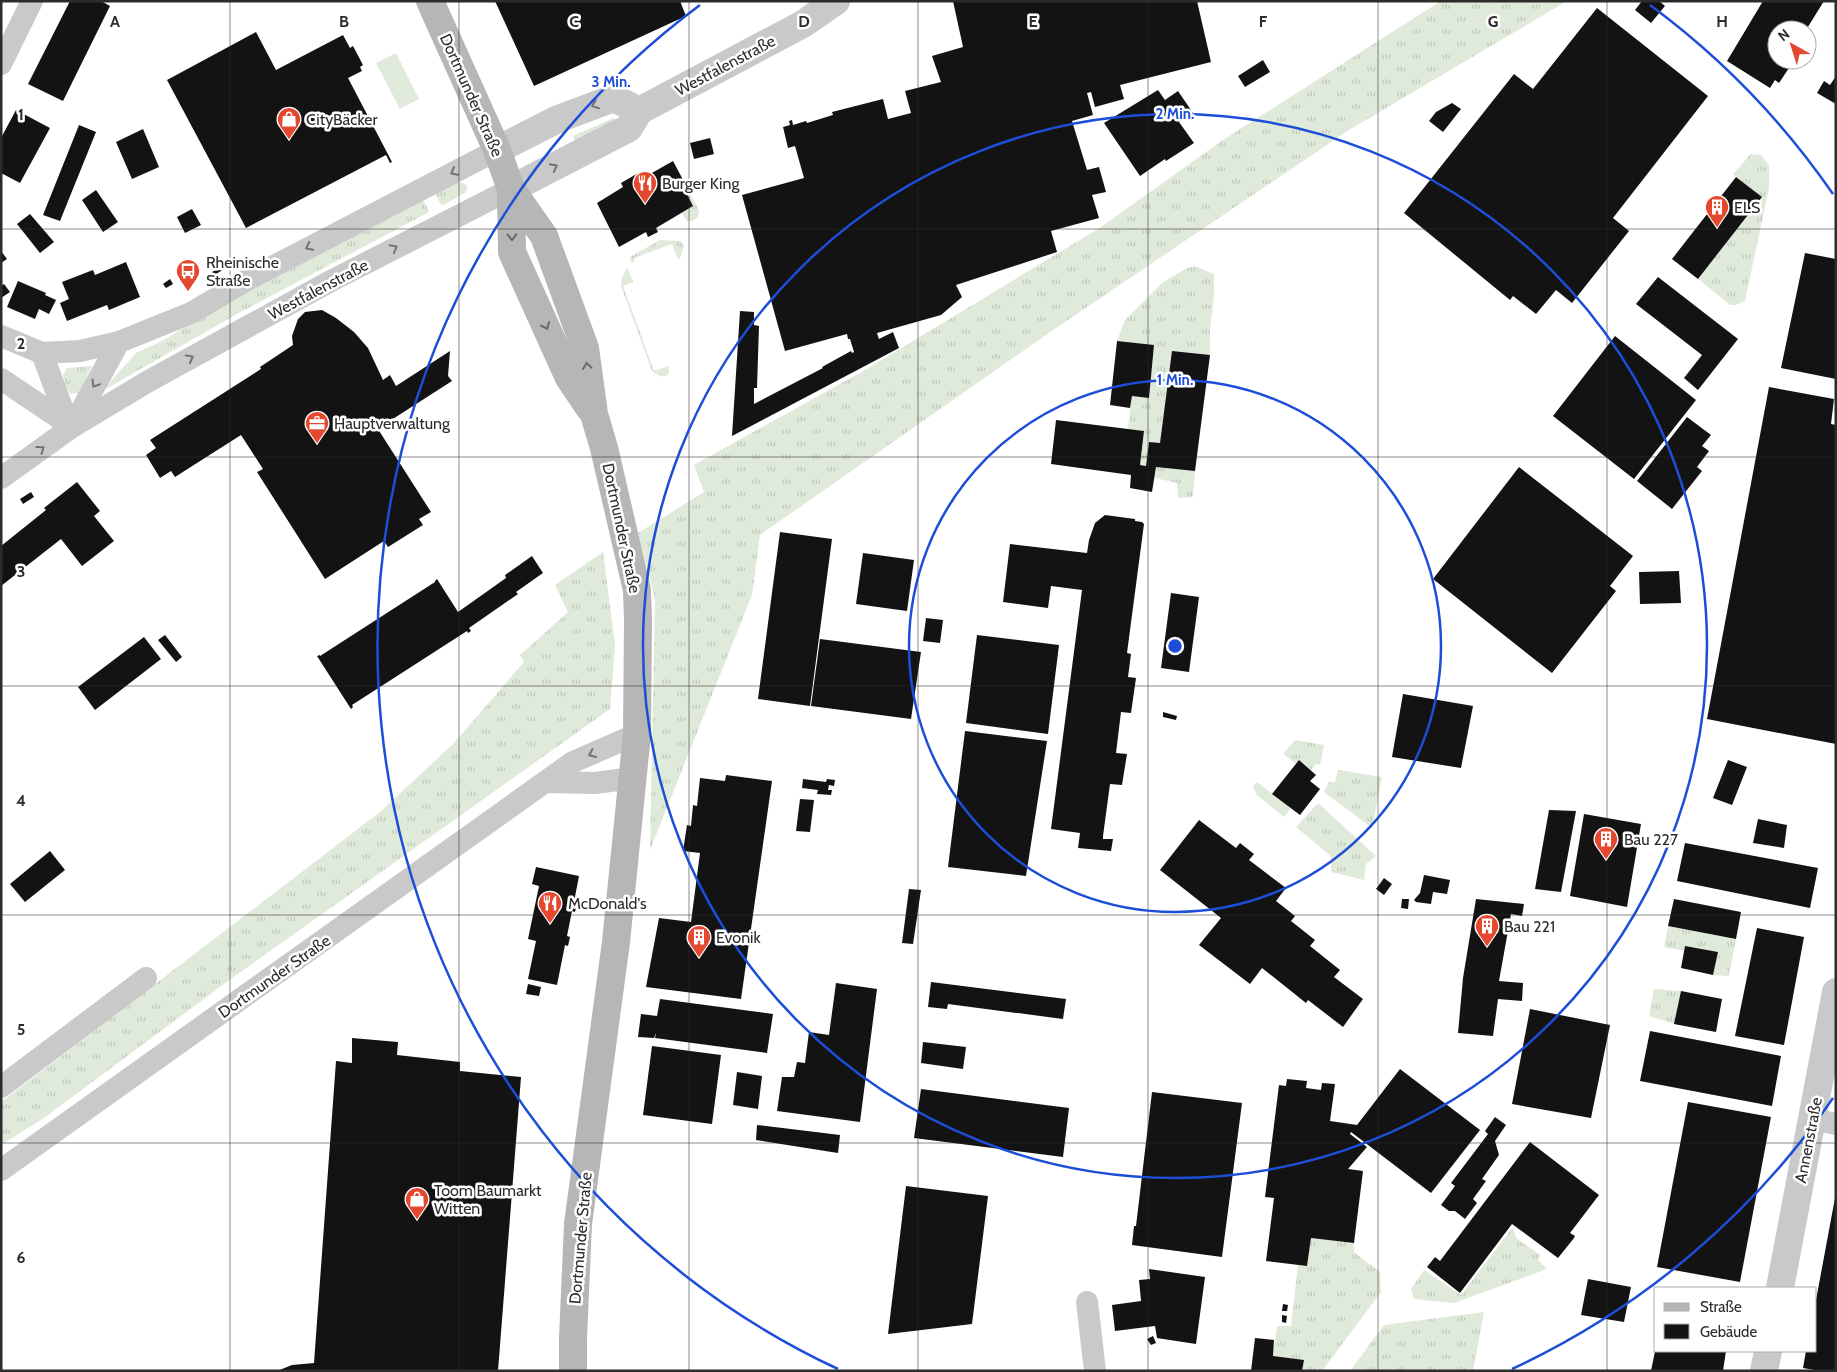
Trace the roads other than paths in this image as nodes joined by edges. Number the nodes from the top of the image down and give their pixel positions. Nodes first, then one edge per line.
1 (32, 1) edge
2 (430, 1) edge
3 (836, 1) edge
4 (1, 64) edge
5 (639, 111) junction
6 (497, 150) junction
7 (511, 189) junction
8 (1, 336) edge
9 (119, 342) junction
10 (42, 353) junction
11 (1, 379) edge
12 (594, 414) junction
13 (72, 427) junction
14 (1, 478) edge
15 (637, 734) junction
16 (633, 778) junction
17 (546, 782) junction
18 (146, 978) dead end
19 (1836, 992) edge
20 (1, 1087) edge
21 (1824, 1122) edge
22 (1, 1170) edge
23 (1780, 1287) edge
24 (1087, 1302) dead end
25 (1768, 1352) edge
26 (573, 1371) edge
27 (1094, 1371) edge
28 (1764, 1371) edge

1 - 4 street
2 - 6 main road, Dortmunder Straße
3 - 5 street, Westfalenstraße
5 -> 6 street
7 -> 5 street, Westfalenstraße
6 - 7 main road, Dortmunder Straße
6 -> 9 street
12 -> 7 main road, Dortmunder Straße
7 -> 12 main road, Dortmunder Straße
13 -> 7 street, Westfalenstraße
8 - 10 street
9 - 10 street
9 -> 13 street
10 - 13 street
11 - 13 street
12 - 15 main road, Dortmunder Straße
14 -> 13 street, Westfalenstraße
15 - 16 main road, Dortmunder Straße
15 -> 17 street, Dortmunder Straße
16 - 17 street
16 - 26 main road, Dortmunder Straße
17 - 22 street, Dortmunder Straße
18 - 20 street
19 - 21 street, Annenstraße
21 - 23 street, Annenstraße
24 - 27 street
25 - 28 street

